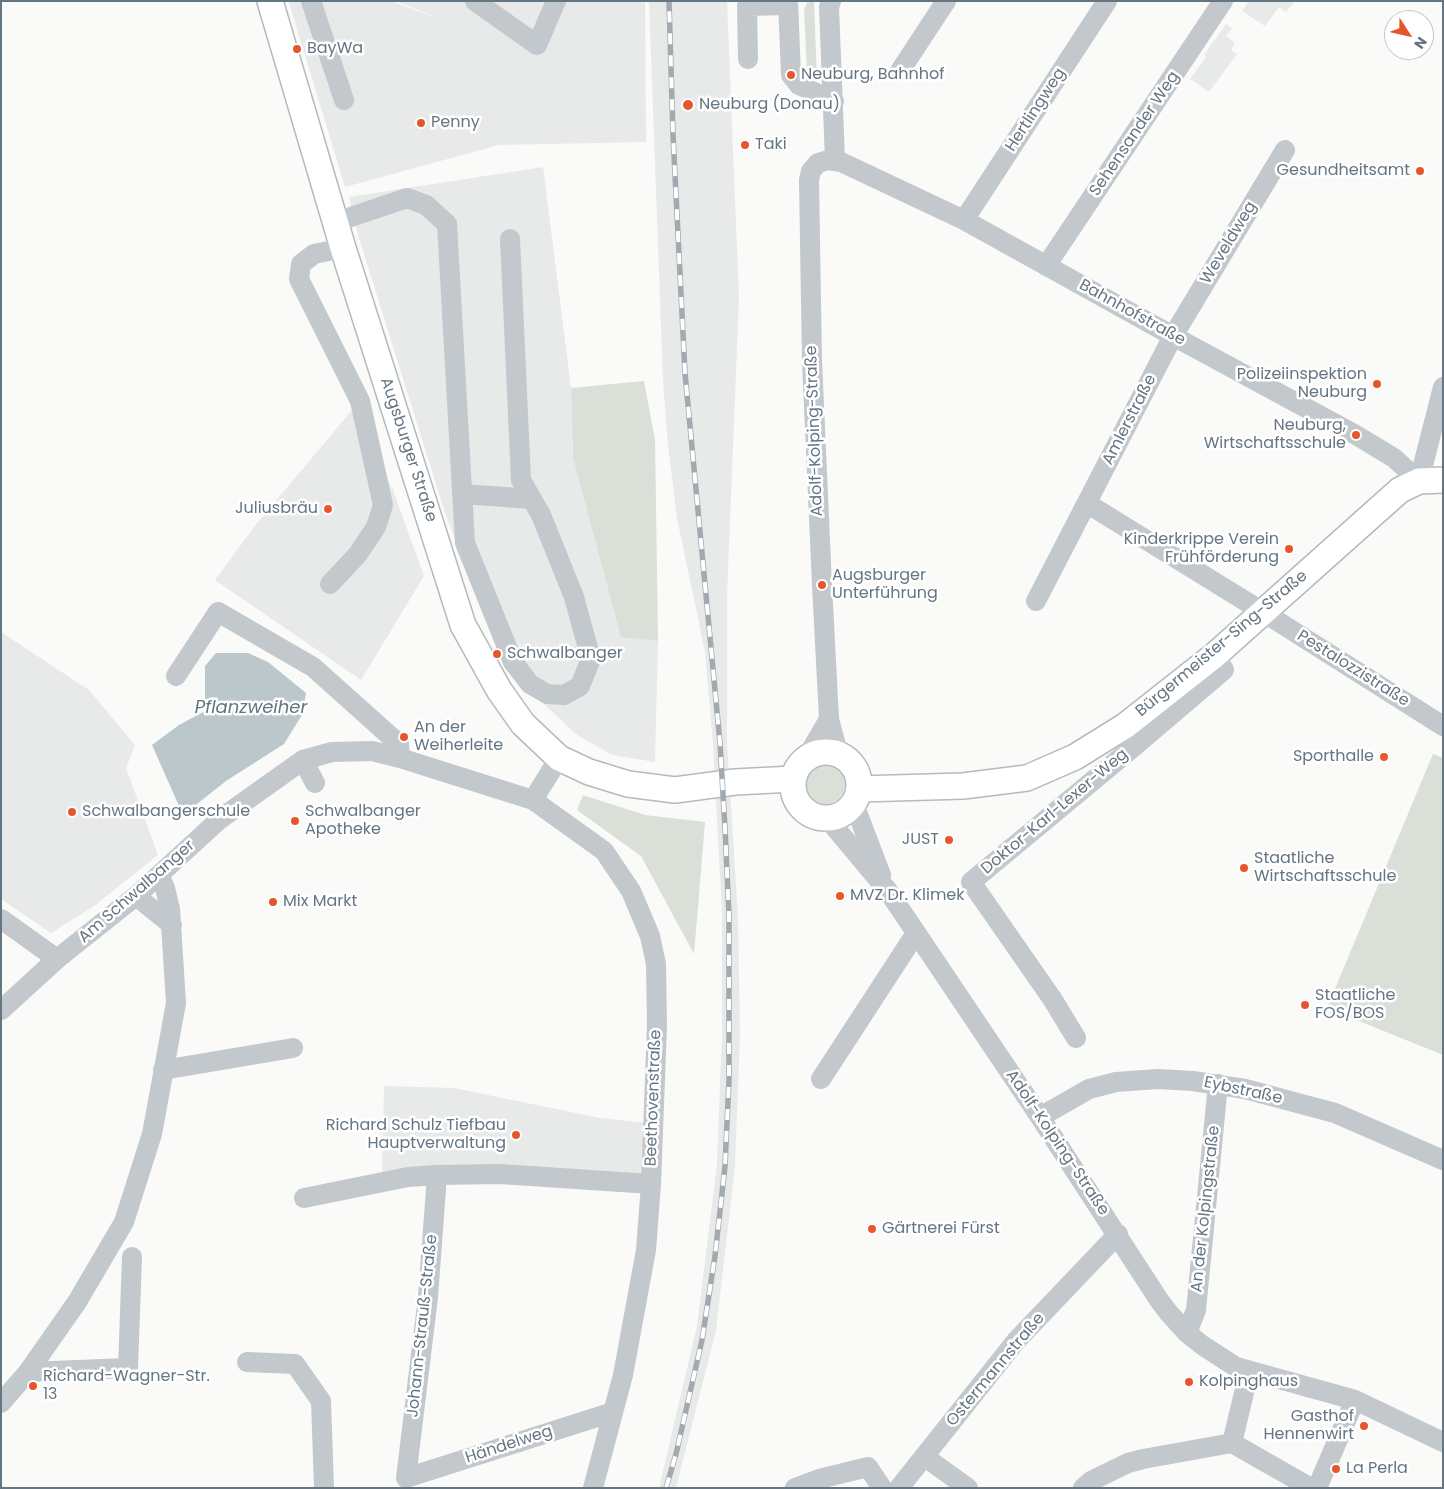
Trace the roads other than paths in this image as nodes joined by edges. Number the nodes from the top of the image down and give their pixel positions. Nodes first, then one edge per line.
1 (270, 1) edge
2 (312, 1) edge
3 (475, 1) edge
4 (556, 1) edge
5 (946, 1) edge
6 (1107, 1) edge
7 (1223, 1) edge
8 (788, 3) edge
9 (827, 3) edge
10 (748, 59) dead end
11 (900, 71) dead end
12 (344, 100) dead end
13 (834, 100) junction
14 (1285, 150) dead end
15 (835, 160) junction
16 (964, 220) junction
17 (336, 222) junction
18 (510, 239) dead end
19 (343, 248) junction
20 (1046, 266) junction
21 (1173, 336) junction
22 (1443, 387) edge
23 (1431, 481) edge
24 (462, 494) junction
25 (532, 499) junction
26 (1088, 504) junction
27 (330, 584) dead end
28 (1036, 602) dead end
29 (1263, 612) junction
30 (1215, 655) junction
31 (176, 676) dead end
32 (829, 719) junction
33 (1443, 726) edge
34 (838, 754) junction
35 (807, 757) junction
36 (400, 758) junction
37 (559, 758) junction
38 (304, 760) junction
39 (315, 783) dead end
40 (793, 786) junction
41 (856, 796) junction
42 (532, 800) junction
43 (827, 818) junction
44 (159, 874) junction
45 (888, 891) junction
46 (136, 896) junction
47 (1, 919) edge
48 (177, 923) junction
49 (916, 933) junction
50 (57, 959) junction
51 (1, 1010) edge
52 (1076, 1038) dead end
53 (293, 1048) dead end
54 (163, 1070) junction
55 (820, 1079) dead end
56 (1218, 1084) junction
57 (1040, 1117) junction
58 (1443, 1160) edge
59 (437, 1175) junction
60 (651, 1184) junction
61 (304, 1198) dead end
62 (1118, 1234) junction
63 (132, 1257) dead end
64 (1187, 1332) junction
65 (246, 1362) dead end
66 (28, 1372) junction
67 (1249, 1372) junction
68 (1355, 1400) junction
69 (1, 1403) edge
70 (613, 1412) junction
71 (1443, 1442) edge
72 (1232, 1443) junction
73 (925, 1457) junction
74 (406, 1478) joint
75 (324, 1488) edge
76 (593, 1488) edge
77 (795, 1488) edge
78 (882, 1488) edge
79 (899, 1488) edge
80 (968, 1488) edge
81 (1083, 1488) edge
82 (1311, 1488) edge
83 (1317, 1488) edge

1 - 17 main road, Augsburger Straße
2 - 12 street
3 - 4 street
5 - 11 street
6 - 16 street, Hertlingweg
7 - 20 street, Sehensander Weg
8 - 10 street
8 - 13 street
9 - 13 street
13 - 15 street
14 - 21 street, Weveldweg
15 - 16 street, Bahnhofstraße
15 - 32 street, Adolf-Kolping-Straße
16 - 20 street, Bahnhofstraße
17 - 19 main road, Augsburger Straße
17 - 24 street
18 - 25 street
19 - 27 street
19 - 37 main road, Augsburger Straße
20 - 21 street, Bahnhofstraße
21 - 23 street, Bahnhofstraße
21 - 26 street, Amlerstraße
22 - 23 street
23 - 29 main road, Bürgermeister-Sing-Straße
24 - 25 street
24 - 25 street
26 - 28 street, Amlerstraße
26 - 29 street
29 - 30 main road, Bürgermeister-Sing-Straße
29 - 33 street, Pestalozzistraße
30 - 41 main road, Bürgermeister-Sing-Straße
30 - 52 street, Doktor-Karl-Lexer-Weg
31 - 36 street
32 - 34 street, Adolf-Kolping-Straße
32 - 35 street
34 - 35 main road
34 - 41 main road
35 - 40 main road
36 - 38 street, Am Schwalbanger
36 - 42 street, Am Schwalbanger
37 - 40 main road, Augsburger Straße
37 - 42 street
38 - 39 street
38 - 44 street, Am Schwalbanger
40 - 43 main road
41 - 43 main road
41 - 45 street, Adolf-Kolping-Straße
42 - 60 street, Beethovenstraße
43 - 45 street, Adolf-Kolping-Straße
44 - 46 street, Am Schwalbanger
44 - 48 street
45 - 49 street, Adolf-Kolping-Straße
46 - 48 street
46 - 50 street, Am Schwalbanger
47 - 50 street
48 - 54 street
49 - 55 street
49 - 57 street, Adolf-Kolping-Straße
50 - 51 street, Am Schwalbanger
53 - 54 street
54 - 66 street
56 - 57 street, Eybstraße
56 - 58 street, Eybstraße
56 - 64 street, An der Kolpingstraße
57 - 62 street, Adolf-Kolping-Straße
59 - 60 street
59 - 61 street
59 - 74 street, Johann-Strauß-Straße
60 - 70 street, Beethovenstraße
62 - 64 street, Adolf-Kolping-Straße
62 - 73 street, Ostermannstraße
63 - 66 street
64 - 67 street, Adolf-Kolping-Straße
65 - 75 street
66 - 69 street
67 - 68 street, Adolf-Kolping-Straße
67 - 72 street
68 - 71 street, Adolf-Kolping-Straße
68 - 83 street
70 - 74 street, Händelweg
70 - 76 street, Beethovenstraße
72 - 81 street
72 - 82 street
73 - 79 street, Ostermannstraße
73 - 80 street
77 - 78 street

